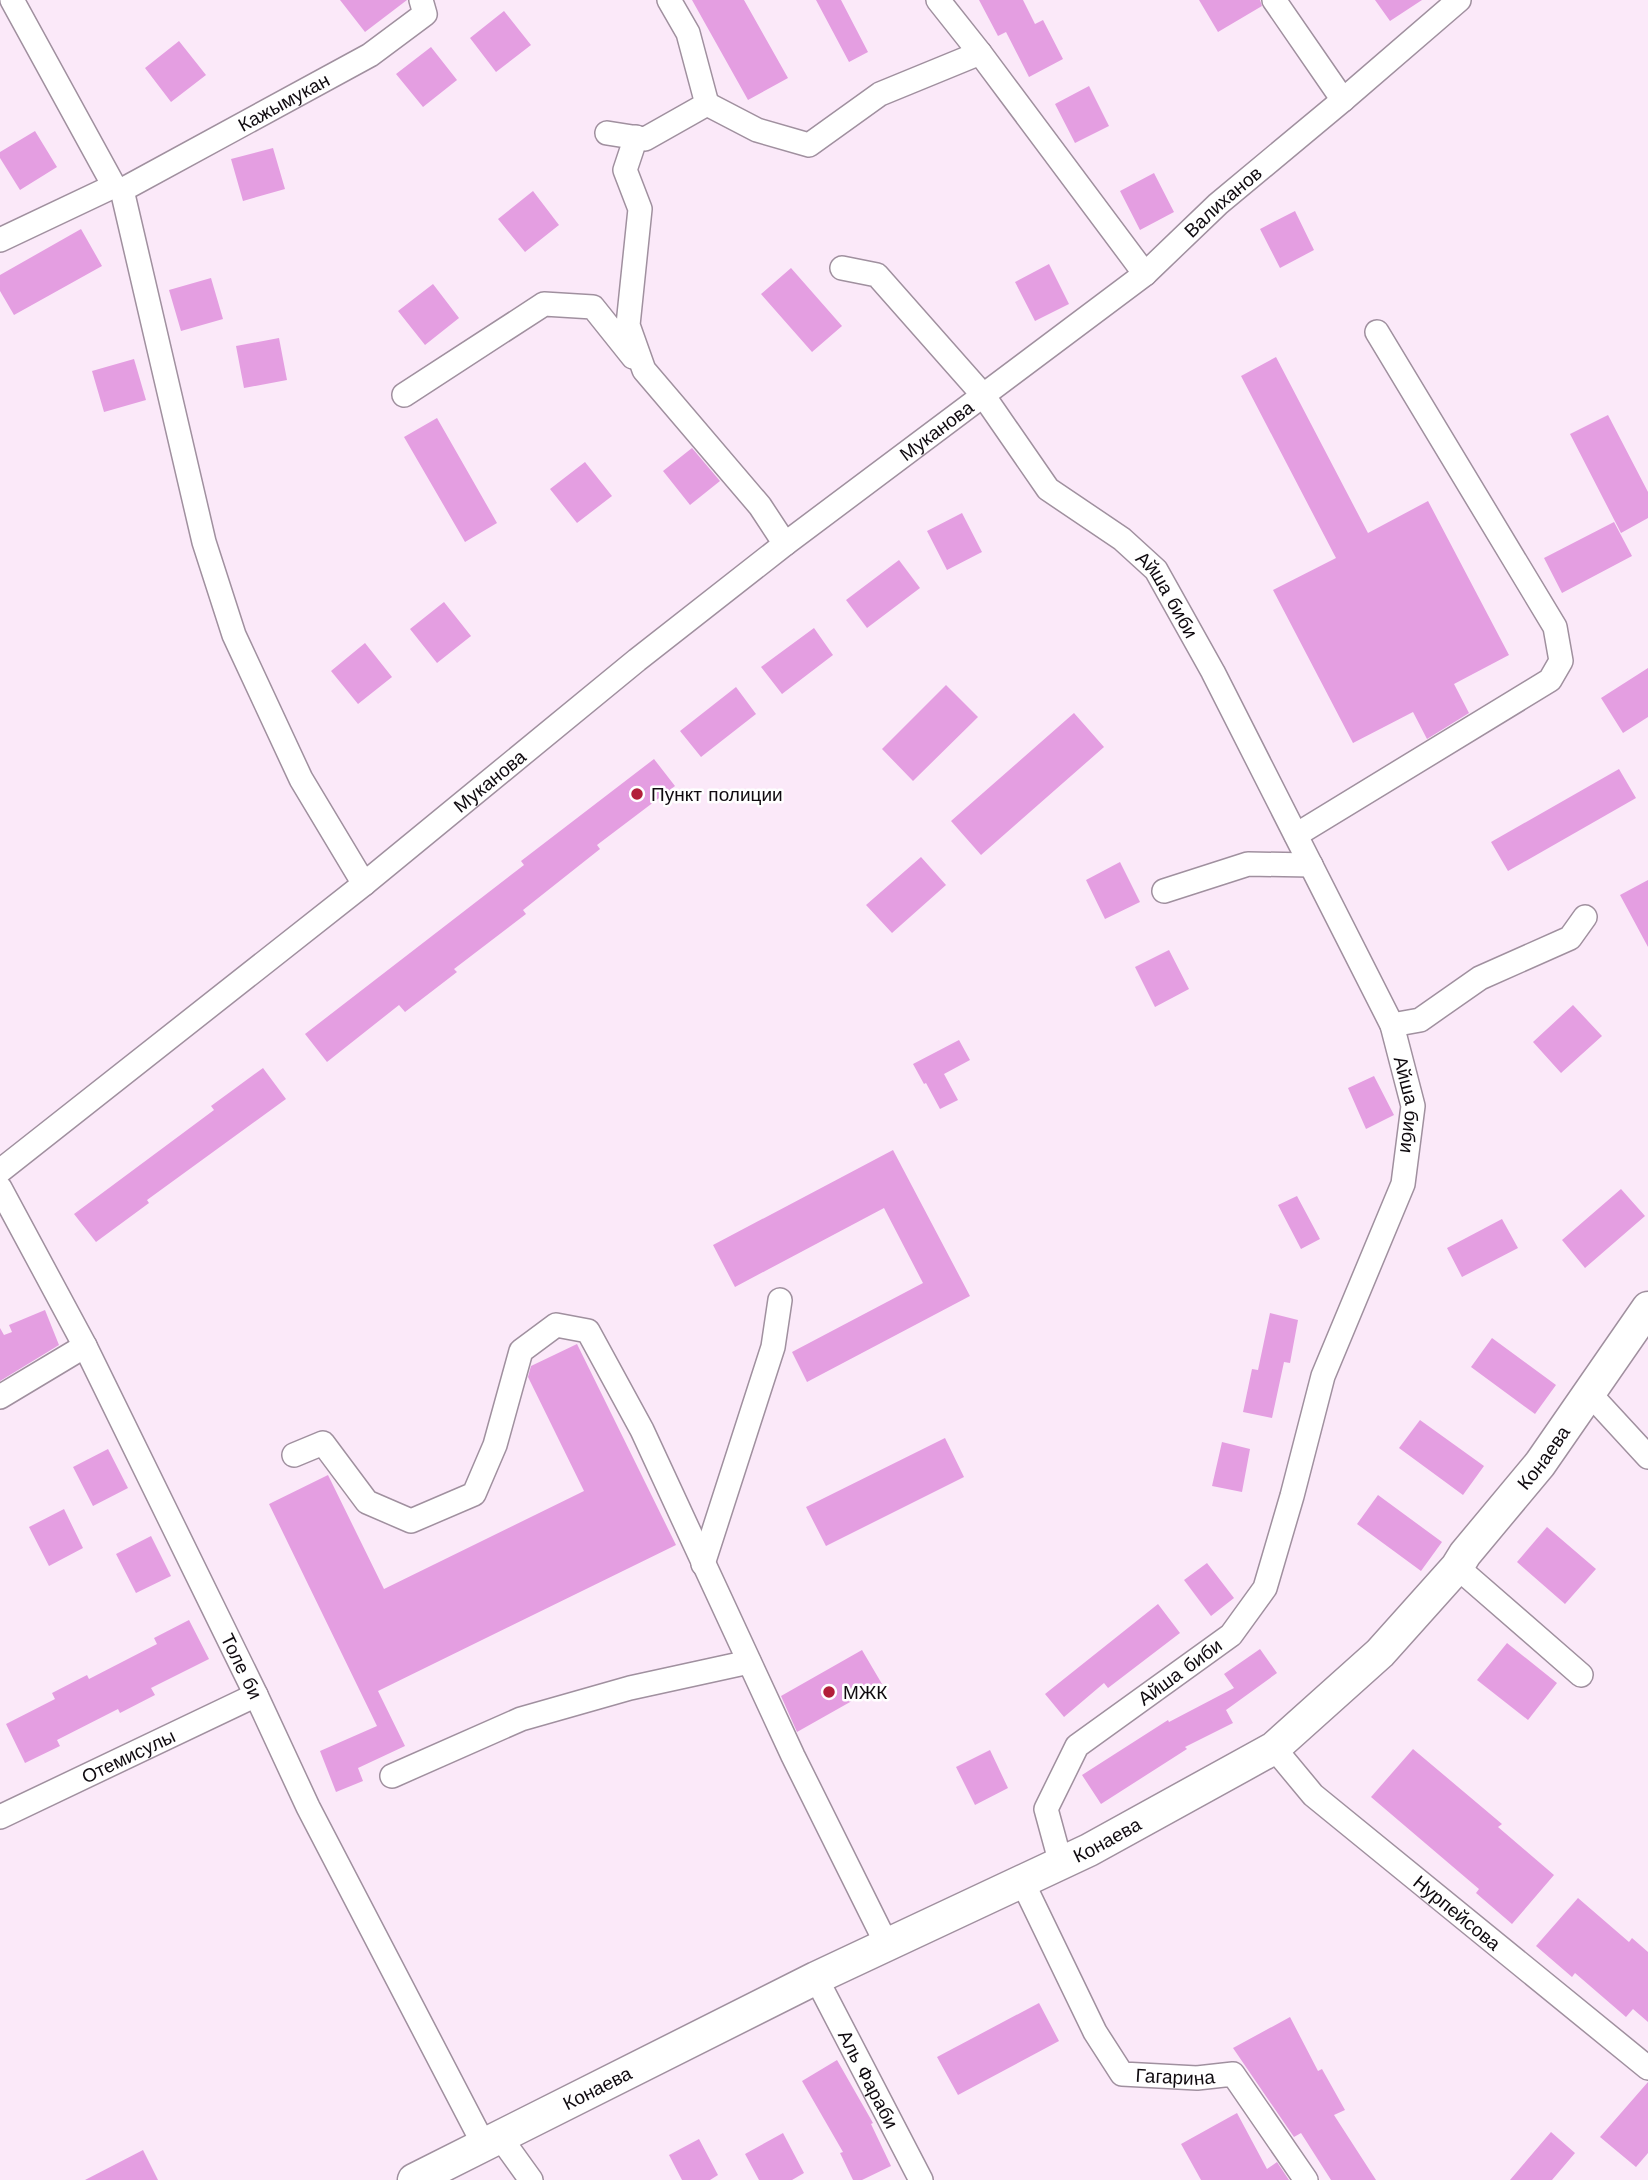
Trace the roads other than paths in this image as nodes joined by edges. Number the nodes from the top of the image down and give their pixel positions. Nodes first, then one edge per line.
1 (12, 0) edge
2 (421, 0) edge
3 (669, 0) edge
4 (938, 0) edge
5 (1274, 0) edge
6 (1459, 0) edge
7 (981, 53) junction
8 (1343, 100) junction
9 (707, 104) junction
10 (607, 133) dead end
11 (636, 137) junction
12 (118, 188) junction
13 (0, 240) edge
14 (842, 268) dead end
15 (1145, 274) junction
16 (1377, 332) dead end
17 (644, 370) junction
18 (404, 395) dead end
19 (983, 395) junction
20 (785, 544) junction
21 (1296, 835) junction
22 (1311, 865) junction
23 (364, 884) junction
24 (1164, 891) dead end
25 (1585, 917) dead end
26 (1392, 1026) junction
27 (0, 1171) edge
28 (0, 1188) edge
29 (780, 1300) dead end
30 (1643, 1325) edge
31 (85, 1346) junction
32 (1590, 1394) junction
33 (0, 1397) edge
34 (294, 1455) dead end
35 (1648, 1457) edge
36 (703, 1564) junction
37 (1457, 1567) junction
38 (749, 1662) junction
39 (1581, 1675) dead end
40 (257, 1695) junction
41 (1275, 1748) junction
42 (392, 1776) dead end
43 (0, 1817) edge
44 (1061, 1864) junction
45 (1022, 1881) junction
46 (887, 1945) junction
47 (816, 1978) junction
48 (1648, 2068) edge
49 (492, 2141) junction
50 (414, 2180) edge
51 (531, 2180) edge
52 (921, 2180) edge
53 (1307, 2180) edge

1 - 12 street
2 - 12 street, Кажымукан
3 - 9 street
4 - 7 street
5 - 8 street
6 - 8 street, Валиханов
7 - 9 street
7 - 15 street
8 - 15 street, Валиханов
9 - 11 street
10 - 11 street
11 - 17 street
12 - 13 street
12 - 23 street
14 - 19 street, Айша биби
15 - 19 street, Валиханов
16 - 21 street
17 - 18 street
17 - 20 street
19 - 20 street, Муканова
19 - 21 street, Айша биби
20 - 23 street, Муканова
21 - 22 street, Айша биби
22 - 24 street
22 - 26 street, Айша биби
23 - 27 street, Муканова
25 - 26 street
26 - 44 street, Айша биби
28 - 31 street, Толе би
29 - 36 street
30 - 32 main road, Конаева
31 - 33 street
31 - 40 street, Толе би
32 - 35 street
32 - 37 main road, Конаева
34 - 36 street
36 - 38 street
37 - 39 street
37 - 41 main road, Конаева
38 - 42 street
38 - 46 street
40 - 43 street, Отемисулы
40 - 49 street, Толе би
41 - 44 main road, Конаева
41 - 48 street, Нурпейсова
44 - 45 main road, Конаева
45 - 46 main road, Конаева
45 - 53 street, Гагарина
46 - 47 main road, Конаева
47 - 49 main road, Конаева
47 - 52 street, Аль Фараби
49 - 50 main road, Конаева
49 - 51 street, Толе би

